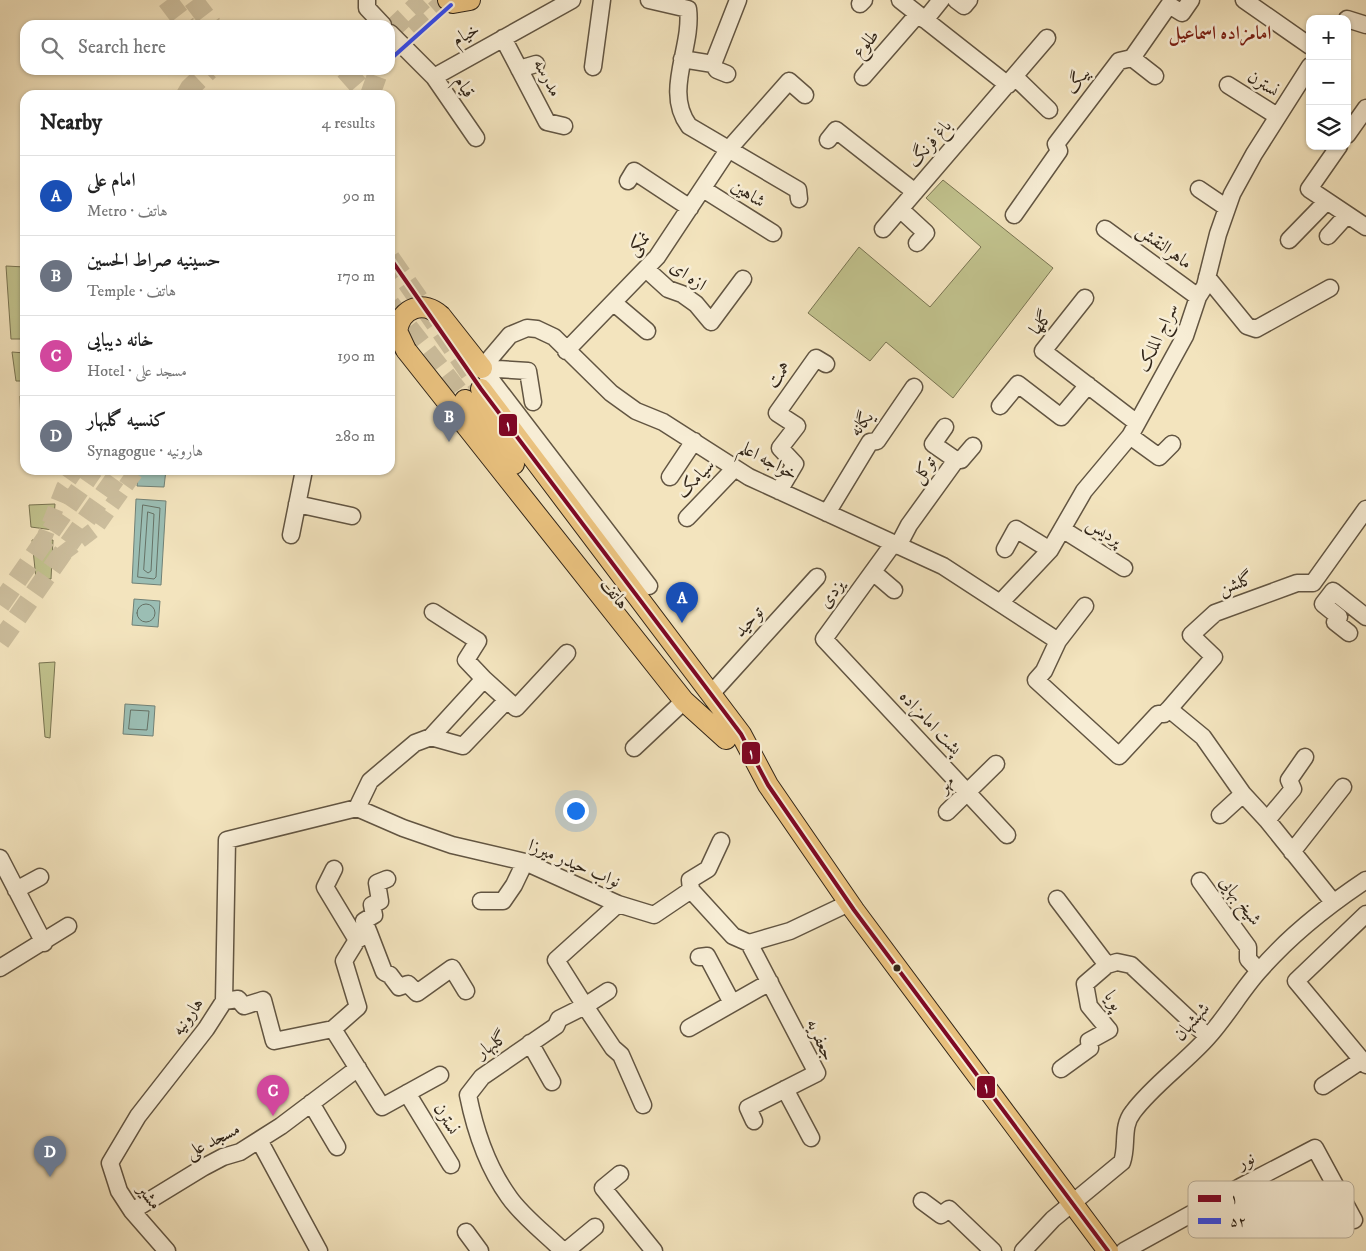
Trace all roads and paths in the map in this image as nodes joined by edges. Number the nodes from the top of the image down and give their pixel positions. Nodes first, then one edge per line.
1 (367, 0) edge
2 (448, 0) edge
3 (572, 0) edge
4 (602, 0) edge
5 (649, 0) edge
6 (900, 0) edge
7 (941, 0) edge
8 (956, 0) edge
9 (969, 0) edge
10 (1191, 0) edge
11 (470, 1) edge
12 (746, 1) edge
13 (1252, 2) edge
14 (681, 5) edge
15 (921, 17) junction
16 (378, 20) edge
17 (1351, 20) edge
18 (1366, 24) edge
19 (503, 38) junction
20 (1048, 38) dead end
21 (395, 39) edge
22 (1306, 43) edge
23 (1132, 58) junction
24 (682, 59) junction
25 (536, 64) dead end
26 (713, 64) junction
27 (592, 68) dead end
28 (520, 69) junction
29 (1306, 72) edge
30 (727, 74) dead end
31 (1155, 76) dead end
32 (434, 77) junction
33 (863, 77) dead end
34 (1011, 81) junction
35 (1228, 85) dead end
36 (805, 95) dead end
37 (1366, 108) edge
38 (1049, 110) dead end
39 (1277, 116) junction
40 (564, 126) dead end
41 (1351, 129) edge
42 (476, 138) dead end
43 (828, 140) dead end
44 (728, 150) junction
45 (1337, 150) edge
46 (628, 181) dead end
47 (703, 189) junction
48 (1199, 189) dead end
49 (915, 192) junction
50 (799, 199) dead end
51 (1326, 201) junction
52 (690, 208) junction
53 (1227, 208) junction
54 (900, 209) junction
55 (1014, 215) dead end
56 (1347, 215) junction
57 (1366, 227) edge
58 (883, 229) dead end
59 (1105, 229) dead end
60 (773, 233) dead end
61 (1328, 236) dead end
62 (1289, 240) dead end
63 (917, 243) dead end
64 (646, 269) junction
65 (1207, 277) junction
66 (743, 279) dead end
67 (1330, 288) dead end
68 (1198, 297) junction
69 (1085, 298) dead end
70 (614, 303) junction
71 (395, 329) edge
72 (647, 331) dead end
73 (395, 333) edge
74 (566, 351) junction
75 (826, 364) dead end
76 (482, 368) junction
77 (1088, 385) junction
78 (914, 388) dead end
79 (532, 402) dead end
80 (1000, 406) dead end
81 (946, 427) dead end
82 (1133, 430) junction
83 (694, 441) junction
84 (1172, 444) dead end
85 (973, 446) dead end
86 (956, 460) junction
87 (735, 468) junction
88 (303, 475) edge
89 (670, 477) dead end
90 (779, 491) junction
91 (297, 504) junction
92 (1366, 509) edge
93 (827, 513) junction
94 (352, 516) dead end
95 (687, 518) dead end
96 (1062, 528) junction
97 (291, 535) dead end
98 (896, 545) junction
99 (1005, 549) dead end
100 (1050, 550) junction
101 (1124, 568) dead end
102 (873, 572) junction
103 (816, 577) dead end
104 (1312, 583) junction
105 (649, 586) dead end
106 (894, 590) dead end
107 (1330, 595) junction
108 (1001, 602) junction
109 (1085, 606) dead end
110 (433, 612) dead end
111 (1366, 617) edge
112 (1349, 633) dead end
113 (824, 639) joint
114 (1058, 641) junction
115 (567, 653) dead end
116 (484, 679) junction
117 (711, 694) junction
118 (507, 700) junction
119 (684, 701) junction
120 (1169, 709) junction
121 (431, 737) junction
122 (726, 739) junction
123 (634, 748) dead end
124 (1305, 757) dead end
125 (996, 764) dead end
126 (768, 785) junction
127 (1343, 786) dead end
128 (966, 792) junction
129 (1243, 794) junction
130 (357, 808) junction
131 (947, 812) dead end
132 (1220, 815) dead end
133 (1267, 820) junction
134 (1007, 834) dead end
135 (721, 841) dead end
136 (1292, 852) junction
137 (0, 858) edge
138 (525, 862) junction
139 (334, 869) dead end
140 (40, 877) dead end
141 (387, 879) dead end
142 (1366, 880) edge
143 (1200, 882) dead end
144 (16, 890) junction
145 (691, 890) junction
146 (1057, 899) dead end
147 (481, 901) dead end
148 (1332, 902) junction
149 (849, 903) junction
150 (618, 904) junction
151 (1366, 914) edge
152 (68, 926) dead end
153 (363, 937) junction
154 (44, 943) junction
155 (749, 943) junction
156 (699, 957) dead end
157 (1107, 965) junction
158 (0, 968) edge
159 (1259, 971) junction
160 (770, 982) junction
161 (466, 991) dead end
162 (608, 991) dead end
163 (224, 1001) junction
164 (732, 1003) junction
165 (585, 1006) junction
166 (689, 1028) dead end
167 (333, 1029) junction
168 (1208, 1037) junction
169 (530, 1043) junction
170 (1364, 1063) edge
171 (358, 1068) junction
172 (1061, 1068) dead end
173 (440, 1075) dead end
174 (552, 1082) dead end
175 (1323, 1086) dead end
176 (785, 1089) junction
177 (407, 1093) junction
178 (311, 1103) junction
179 (643, 1105) dead end
180 (754, 1121) dead end
181 (812, 1138) dead end
182 (259, 1140) junction
183 (337, 1147) dead end
184 (110, 1163) joint
185 (451, 1165) dead end
186 (620, 1174) dead end
187 (1252, 1181) edge
188 (1333, 1181) edge
189 (922, 1200) dead end
190 (1073, 1204) junction
191 (132, 1211) junction
192 (1188, 1216) edge
193 (595, 1227) dead end
194 (466, 1232) dead end
195 (313, 1247) edge
196 (167, 1251) edge
197 (480, 1251) edge
198 (565, 1251) edge
199 (654, 1251) edge
200 (993, 1251) edge
201 (1023, 1251) edge
202 (1034, 1251) edge
203 (1108, 1251) edge
204 (1124, 1251) edge

1 - 16 street
2 - 11 main road
3 - 19 street, خیام
4 - 27 street
5 - 14 street
6 - 15 street
7 - 15 street
8 - 9 street
10 - 23 street, بیگ
12 - 26 street
13 - 22 street
14 - 24 street
15 - 33 street, طلوع
15 - 34 street
17 - 18 street
19 - 28 street, مدرسه
19 - 32 street, خیام
20 - 34 street, باغ فرنگ
21 - 32 street, قیام
23 - 31 street
23 - 55 street, بیگ
24 - 26 street
24 - 44 street
25 - 28 street
26 - 30 street
28 - 40 street, مدرسه
29 - 39 street, سراج الملک
32 - 42 street, قیام
34 - 38 street
34 - 49 street, باغ فرنگ
35 - 39 street, نسترن
36 - 44 street, نمکی
37 - 41 street
39 - 53 street, سراج الملک
43 - 49 street
44 - 47 street, نمکی
44 - 50 street
45 - 51 street
46 - 52 street
47 - 52 street, نمکی
47 - 60 street, شاهین
48 - 53 street
49 - 54 street, باغ فرنگ
51 - 56 street
51 - 62 street
52 - 64 street, نمکی
53 - 65 street, سراج الملک
54 - 58 street, باغ فرنگ
54 - 63 street
56 - 57 street
56 - 61 street
59 - 68 street, ماهرالنقش
64 - 66 street, ازه ای
64 - 70 street, نمکی
65 - 67 street
65 - 68 street, سراج الملک
68 - 82 street, سراج الملک
69 - 77 street, گلها
70 - 72 street
70 - 74 street, نمکی
71 - 76 main road, bridge
73 - 119 main road, bridge
74 - 76 street, خواجه اعلم
74 - 83 street, خواجه اعلم
75 - 90 street, همت
76 - 79 street
76 - 105 street
77 - 80 street
77 - 82 street, گلها
78 - 93 street, یگانه
81 - 86 street, توکل
82 - 84 street, گلها
82 - 96 street, سراج الملک
83 - 87 street, خواجه اعلم
83 - 89 street
85 - 86 street
86 - 98 street, توکل
87 - 90 street, خواجه اعلم
87 - 95 street, سیامک
88 - 91 street
90 - 93 street, خواجه اعلم
91 - 94 street
91 - 97 street
92 - 104 street
93 - 98 street, خواجه اعلم
96 - 100 street, سراج الملک
96 - 101 street, پردیس
98 - 102 street, یزدی
98 - 108 street, خواجه اعلم
99 - 100 street
100 - 108 street, سراج الملک
102 - 106 street
102 - 113 street, یزدی
103 - 117 street, توحید
104 - 107 street
104 - 120 street, گلشن
107 - 111 street
107 - 112 street
108 - 114 street, خواجه اعلم
109 - 114 street
110 - 116 street
113 - 128 street, پشت امامزاده
114 - 120 street, گلشن
115 - 118 street
116 - 118 street
116 - 121 street
117 - 122 main road, هاتف
117 - 126 main road, هاتف
118 - 121 street
119 - 122 main road
119 - 123 street
120 - 129 street
121 - 130 street
122 - 126 main road, هاتف
124 - 133 street
125 - 128 street, مهر
126 - 149 main road, هاتف
127 - 136 street
128 - 131 street, مهر
128 - 134 street, پشت امامزاده
129 - 132 street
129 - 133 street
130 - 138 street, نواب حیدر میرزا
130 - 163 street, هارونیه
133 - 136 street
135 - 145 street
136 - 148 street
137 - 144 street
138 - 147 street
138 - 150 street, نواب حیدر میرزا
139 - 153 street
140 - 144 street
141 - 153 street
142 - 148 street, شهشهان
143 - 159 street, شیخ بهایی
144 - 154 street
145 - 150 street, نواب حیدر میرزا
145 - 155 street
146 - 157 street
148 - 159 street, شهشهان
149 - 155 street
149 - 190 main road, هاتف
150 - 165 street
151 - 170 street
152 - 154 street
153 - 161 street
153 - 167 street
154 - 158 street
155 - 160 street, جعفریه
156 - 164 street
157 - 168 street
157 - 172 street, پویا
159 - 168 street, شهشهان
160 - 164 street
160 - 176 street, جعفریه
162 - 165 street, گلبهار
163 - 167 street
163 - 184 street, هارونیه
164 - 166 street
165 - 169 street, گلبهار
165 - 179 street
167 - 171 street
168 - 190 street, شهشهان
169 - 174 street
169 - 198 street, گلبهار
170 - 175 street
171 - 177 street
171 - 178 street, مسجد علی
173 - 177 street
176 - 180 street, جعفریه
176 - 181 street
177 - 185 street, نسترن
178 - 182 street, مسجد علی
178 - 183 street
182 - 191 street, مسجد علی
182 - 195 street
184 - 191 street, مشیر
186 - 199 street
187 - 188 street, نور
189 - 200 street
190 - 201 street
190 - 202 street
190 - 203 main road, هاتف
191 - 196 street, مشیر
192 - 204 street, نور
193 - 198 street
194 - 197 street

